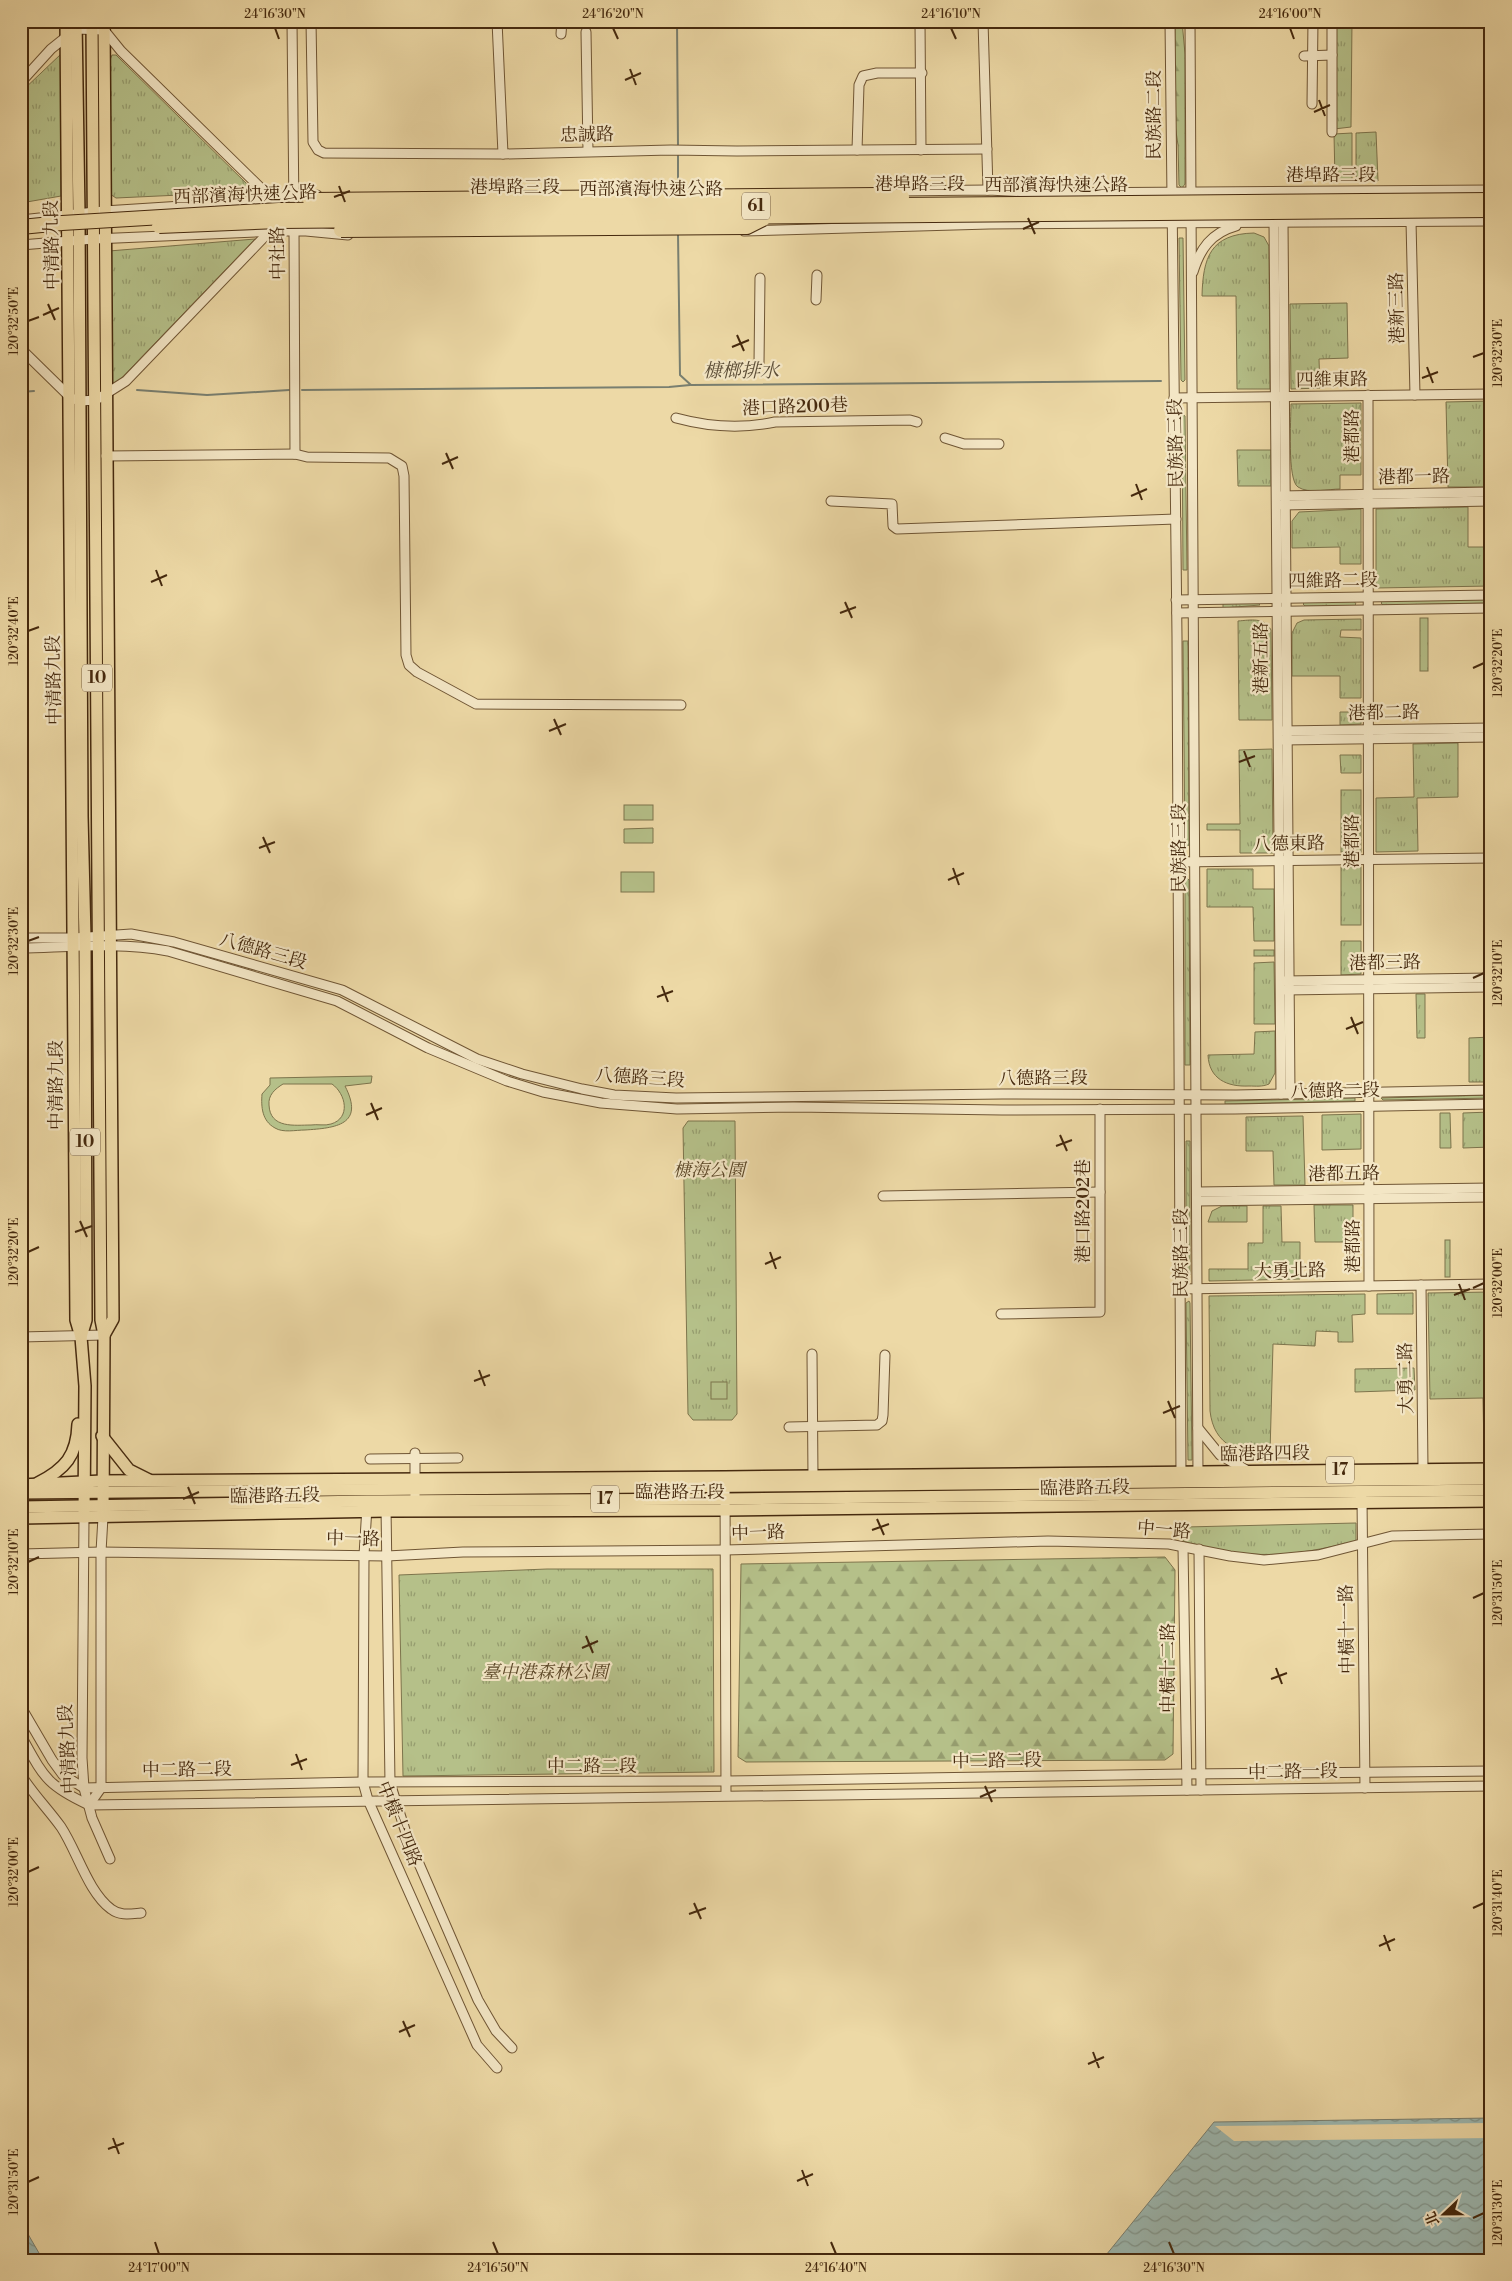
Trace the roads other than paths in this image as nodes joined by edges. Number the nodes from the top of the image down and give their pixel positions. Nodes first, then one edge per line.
1 (66, 21) edge
2 (292, 21) edge
3 (311, 21) edge
4 (497, 21) edge
5 (562, 21) edge
6 (920, 21) edge
7 (983, 21) edge
8 (1170, 21) edge
9 (1190, 21) edge
10 (1313, 21) edge
11 (1332, 21) edge
12 (92, 25) edge
13 (104, 26) edge
14 (73, 29) edge
15 (586, 32) dead end
16 (561, 34) dead end
17 (1332, 55) junction
18 (1308, 56) junction
19 (922, 73) junction
20 (21, 82) edge
21 (1312, 104) dead end
22 (1332, 132) dead end
23 (987, 149) junction
24 (857, 150) junction
25 (922, 150) junction
26 (588, 151) junction
27 (503, 154) junction
28 (988, 190) junction
29 (1491, 190) edge
30 (1170, 192) junction
31 (1191, 192) junction
32 (1052, 194) junction
33 (276, 200) junction
34 (294, 200) junction
35 (310, 200) joint
36 (1491, 200) edge
37 (970, 205) junction
38 (1172, 208) joint
39 (1491, 210) edge
40 (99, 211) junction
41 (74, 214) junction
42 (769, 216) junction
43 (21, 220) edge
44 (1411, 221) junction
45 (1491, 221) edge
46 (1279, 222) junction
47 (1172, 223) junction
48 (1190, 223) junction
49 (1246, 223) junction
50 (1052, 224) junction
51 (21, 227) edge
52 (341, 230) joint
53 (270, 231) junction
54 (294, 231) junction
55 (306, 231) junction
56 (21, 236) edge
57 (100, 239) junction
58 (74, 241) junction
59 (21, 245) edge
60 (817, 276) dead end
61 (760, 278) dead end
62 (1190, 280) junction
63 (816, 300) dead end
64 (21, 349) edge
65 (760, 362) dead end
66 (106, 393) junction
67 (1491, 394) edge
68 (1368, 395) junction
69 (1415, 395) junction
70 (1280, 396) junction
71 (1174, 398) junction
72 (1192, 398) junction
73 (75, 400) junction
74 (96, 400) junction
75 (676, 418) dead end
76 (917, 422) dead end
77 (945, 438) dead end
78 (999, 444) dead end
79 (295, 454) junction
80 (106, 456) junction
81 (1491, 492) edge
82 (1368, 499) junction
83 (1281, 500) junction
84 (831, 501) dead end
85 (1491, 502) edge
86 (1176, 519) junction
87 (1491, 595) edge
88 (1368, 597) junction
89 (1282, 598) junction
90 (1194, 599) junction
91 (1176, 600) junction
92 (1491, 608) edge
93 (1368, 610) junction
94 (1282, 611) junction
95 (1194, 612) junction
96 (1177, 613) junction
97 (680, 705) dead end
98 (1491, 728) edge
99 (1368, 734) junction
100 (1282, 736) junction
101 (1491, 737) edge
102 (1491, 858) edge
103 (1369, 860) junction
104 (1283, 861) junction
105 (1178, 862) junction
106 (1196, 862) junction
107 (21, 938) edge
108 (105, 941) junction
109 (79, 942) junction
110 (21, 948) edge
111 (1491, 978) edge
112 (1369, 984) junction
113 (1285, 986) junction
114 (1491, 988) edge
115 (342, 990) junction
116 (337, 1001) junction
117 (1491, 1090) edge
118 (1369, 1092) junction
119 (1179, 1094) junction
120 (1286, 1094) junction
121 (1196, 1095) junction
122 (676, 1098) junction
123 (1491, 1104) edge
124 (1369, 1106) junction
125 (676, 1109) junction
126 (1100, 1109) junction
127 (1179, 1109) junction
128 (1196, 1109) junction
129 (1491, 1188) edge
130 (1100, 1192) junction
131 (1369, 1194) junction
132 (883, 1196) dead end
133 (1197, 1197) junction
134 (1491, 1197) edge
135 (1491, 1284) edge
136 (1421, 1285) junction
137 (1369, 1286) junction
138 (1197, 1288) junction
139 (1180, 1289) junction
140 (1001, 1314) dead end
141 (104, 1335) junction
142 (21, 1337) edge
143 (82, 1337) junction
144 (812, 1354) dead end
145 (885, 1355) dead end
146 (84, 1386) junction
147 (789, 1427) dead end
148 (812, 1427) junction
149 (1198, 1428) junction
150 (102, 1436) junction
151 (415, 1455) junction
152 (458, 1458) dead end
153 (370, 1459) dead end
154 (1423, 1469) junction
155 (1491, 1469) edge
156 (1248, 1471) junction
157 (813, 1476) junction
158 (1491, 1479) edge
159 (152, 1482) junction
160 (21, 1485) edge
161 (35, 1485) junction
162 (102, 1486) junction
163 (1361, 1486) junction
164 (84, 1487) junction
165 (1190, 1488) junction
166 (1491, 1490) edge
167 (21, 1493) edge
168 (725, 1493) junction
169 (367, 1495) junction
170 (386, 1495) junction
171 (415, 1495) junction
172 (1491, 1501) edge
173 (21, 1507) edge
174 (84, 1511) junction
175 (103, 1511) junction
176 (21, 1518) edge
177 (1491, 1534) edge
178 (1362, 1542) junction
179 (1183, 1547) junction
180 (1199, 1549) junction
181 (725, 1550) junction
182 (82, 1552) junction
183 (101, 1552) junction
184 (21, 1554) edge
185 (364, 1555) junction
186 (388, 1556) junction
187 (21, 1707) edge
188 (21, 1736) edge
189 (1491, 1771) edge
190 (1365, 1773) junction
191 (1185, 1774) junction
192 (1201, 1774) junction
193 (21, 1775) edge
194 (1102, 1775) joint
195 (727, 1781) junction
196 (364, 1782) junction
197 (390, 1783) junction
198 (1491, 1786) edge
199 (84, 1788) junction
200 (101, 1788) junction
201 (1365, 1788) junction
202 (1187, 1790) junction
203 (1201, 1790) junction
204 (1096, 1791) joint
205 (726, 1795) junction
206 (368, 1800) junction
207 (394, 1800) junction
208 (89, 1805) junction
209 (110, 1858) dead end
210 (141, 1913) dead end
211 (512, 2048) dead end
212 (497, 2068) dead end

1 - 14 main road, 中清路九段
2 - 34 street, 中社路
3 - 27 street, 忠誠路
4 - 27 street
5 - 16 street
6 - 19 street
7 - 23 street
8 - 30 street, 民族路二段
9 - 31 street, 民族路二段
10 - 18 street
11 - 17 street
12 - 13 street
12 - 14 street
12 - 40 main road, 中清路九段
13 - 33 street
13 - 40 main road, 中清路九段
14 - 20 street
14 - 41 main road, 中清路九段 / 10
15 - 26 street
17 - 18 street
17 - 22 street
18 - 21 street
19 - 24 street
19 - 25 street
23 - 25 street, 忠誠路
23 - 28 street
24 - 25 street, 忠誠路
24 - 26 street, 忠誠路
26 - 27 street, 忠誠路
28 - 32 street, 港埠路三段
28 - 34 street, 港埠路三段
29 - 31 street, 港埠路三段
30 - 31 street, 港埠路三段
30 - 32 street, 港埠路三段
30 - 38 street, 民族路二段
31 - 48 street, 民族路三段
32 - 34 street, 港埠路三段
33 - 34 street, 港埠路三段
33 - 40 street, 港埠路三段
34 - 35 street, 港埠路三段
34 - 54 street, 中社路
35 - 37 highway, bridge
36 - 37 highway, 西部濱海快速公路 / 61, bridge
37 - 51 highway, 西部濱海快速公路 / 61, bridge
38 - 47 street, 民族路三段
39 - 42 highway, 西部濱海快速公路 / 61, bridge
40 - 41 street, 港埠路三段
40 - 57 main road, 中清路九段
41 - 43 street, 港埠路三段
41 - 58 main road, 中清路九段 / 10
42 - 52 highway, bridge
42 - 56 highway, 西部濱海快速公路 / 61, bridge
44 - 45 street, 港埠路三段
44 - 46 street, 港埠路三段
44 - 69 street, 港新三路
46 - 49 street, 港埠路三段
46 - 70 street, 港新五路
47 - 48 street, 港埠路三段
47 - 50 street, 港埠路三段
47 - 71 street, 民族路三段
48 - 49 street, 港埠路三段
48 - 62 street, 民族路三段
49 - 62 street
50 - 55 street, 港埠路三段
50 - 55 street, 港埠路三段
52 - 55 street, 港埠路三段
53 - 54 street, 港埠路三段
53 - 57 street, 港埠路三段
53 - 66 street
54 - 55 street, 港埠路三段
54 - 79 street, 中社路
57 - 58 street, 港埠路三段
57 - 66 main road, 中清路九段
57 - 74 main road, 中清路九段 / 10
58 - 59 street, 港埠路三段
58 - 73 main road, 中清路九段 / 10
60 - 63 street
61 - 65 street
62 - 72 street, 民族路三段
64 - 73 street
66 - 74 street
66 - 80 main road, 中清路九段
67 - 69 street, 四維東路
68 - 69 street, 四維東路
68 - 70 street, 四維東路
68 - 82 street, 港都路
70 - 72 street, 四維東路
70 - 83 street, 港新五路
71 - 72 street, 四維東路
71 - 86 street, 民族路三段
72 - 90 street, 民族路三段
73 - 74 street
73 - 109 main road, 中清路九段 / 10
74 - 108 main road, 中清路九段 / 10
75 - 76 street, 港口路200巷
77 - 78 street
79 - 80 street
79 - 97 street
80 - 108 main road, 中清路九段
81 - 82 street, 港都一路
82 - 83 street, 港都一路
82 - 85 street, 港都一路
82 - 88 street, 港都路
83 - 89 street, 港新五路
84 - 86 street
86 - 91 street, 民族路三段
87 - 88 street, 四維路二段
88 - 89 street, 四維路二段
88 - 93 street, 港都路
89 - 90 street, 四維路二段
89 - 94 street, 港新五路
90 - 91 street, 四維路二段
90 - 95 street, 民族路三段
91 - 96 street, 民族路三段
92 - 93 street, 四維路二段
93 - 94 street, 四維路二段
93 - 99 street, 港都路
94 - 95 street, 四維路二段
94 - 100 street, 港新五路
95 - 96 street, 四維路二段
95 - 106 street, 民族路三段
96 - 105 street, 民族路三段
98 - 99 street, 港都二路
99 - 100 street, 港都二路
99 - 101 street, 港都二路
99 - 103 street, 港都路
100 - 104 street, 港新五路
102 - 103 street, 八德東路
103 - 104 street, 八德東路
103 - 112 street, 港都路
104 - 106 street, 八德東路
104 - 113 street, 港新五路
105 - 106 street, 八德東路
105 - 119 street, 民族路三段
106 - 121 street, 民族路三段
107 - 109 street
108 - 109 street
108 - 115 street, 八德路三段
108 - 116 street, 八德路三段
108 - 141 main road, 中清路九段 / 10
109 - 110 street
109 - 143 main road, 中清路九段 / 10
111 - 112 street, 港都三路
112 - 113 street, 港都三路
112 - 114 street, 港都三路
112 - 118 street, 港都路
113 - 120 street, 港新五路
115 - 116 street
115 - 122 street, 八德路三段
116 - 125 street, 八德路三段
117 - 118 street, 八德路二段
118 - 120 street, 八德路二段
118 - 124 street, 港都路
119 - 121 street, 八德路三段
119 - 122 street, 八德路三段
119 - 127 street, 民族路三段
120 - 121 street, 八德路二段
121 - 128 street, 民族路三段
122 - 125 street
123 - 124 street, 八德路二段
124 - 128 street, 八德路二段
124 - 131 street, 港都路
125 - 126 street, 八德路三段
126 - 127 street, 八德路三段
126 - 130 street, 港口路202巷
127 - 128 street, 八德路二段
127 - 139 street, 民族路三段
128 - 133 street, 民族路三段
129 - 131 street, 港都五路
130 - 132 street
130 - 140 street, 港口路202巷
131 - 133 street, 港都五路
131 - 134 street, 港都五路
131 - 137 street, 港都路
133 - 138 street, 民族路三段
135 - 136 street, 大勇北路
136 - 137 street, 大勇北路
136 - 154 street, 大勇二路
137 - 138 street, 大勇北路
138 - 139 street, 大勇北路
138 - 149 street, 民族路三段
139 - 165 street, 民族路三段
141 - 143 street
141 - 150 main road, 中清路九段 / 10
142 - 143 street
143 - 146 main road, 中清路九段 / 10
144 - 148 street
145 - 148 street
146 - 161 main road
146 - 164 main road, 中清路九段 / 10
147 - 148 street
148 - 157 street
149 - 156 street
149 - 165 street, 民族路三段
150 - 159 main road
150 - 162 main road, 中清路九段 / 10
151 - 152 street
151 - 153 street
151 - 171 street
154 - 155 main road, 臨港路四段 / 17
154 - 163 main road, 臨港路四段 / 17
156 - 163 main road, 臨港路四段 / 17
156 - 165 main road, 臨港路四段 / 17
157 - 165 main road, 臨港路五段 / 17
157 - 168 main road, 臨港路五段 / 17
158 - 163 main road, 臨港路四段 / 17
159 - 162 main road, 臨港路五段 / 17
159 - 169 main road, 臨港路五段 / 17
160 - 161 main road, 臨港路五段 / 17
161 - 164 main road, 臨港路五段 / 17
162 - 164 main road, 臨港路五段 / 17
162 - 169 main road, 臨港路五段 / 17
162 - 175 main road, 中清路九段 / 10
163 - 165 main road, 臨港路四段 / 17
163 - 165 main road, 臨港路四段 / 17
163 - 166 main road, 臨港路四段 / 17
163 - 172 main road, 臨港路四段 / 17
163 - 178 street, 中橫十一路
164 - 167 main road, 臨港路五段 / 17
164 - 174 main road, 中清路九段 / 10
165 - 168 main road, 臨港路五段 / 17
165 - 168 main road, 臨港路五段 / 17
168 - 171 main road, 臨港路五段 / 17
168 - 171 main road, 臨港路五段 / 17
168 - 181 street
169 - 170 main road, 臨港路五段 / 17
169 - 170 main road, 臨港路五段 / 17
169 - 175 main road, 臨港路五段 / 17
169 - 185 street, 中橫十四路
170 - 171 main road, 臨港路五段 / 17
170 - 171 main road, 臨港路五段 / 17
170 - 186 street, 中橫十四路
173 - 174 main road, 臨港路五段 / 17
174 - 175 main road, 臨港路五段 / 17
174 - 176 main road, 臨港路五段 / 17
174 - 182 street, 中清路九段
175 - 183 street, 中清路九段
177 - 178 street, 中一路
178 - 180 street, 中一路
178 - 190 street, 中橫十一路
179 - 180 street, 中一路
179 - 181 street, 中一路
179 - 191 street, 中橫十二路
180 - 192 street, 中橫十二路
181 - 186 street, 中一路
181 - 195 street
182 - 183 street, 中一路
182 - 184 street, 中一路
182 - 199 street, 中清路九段
183 - 185 street, 中一路
183 - 200 street, 中清路九段
185 - 186 street, 中一路
185 - 196 street, 中橫十四路
186 - 197 street, 中橫十四路
187 - 199 street
188 - 208 street
189 - 190 street, 中二路一段
190 - 192 street, 中二路一段
190 - 201 street, 中橫十一路
191 - 192 street, 中二路一段
191 - 194 street, 中二路一段
191 - 202 street, 中橫十二路
192 - 203 street, 中橫十二路
193 - 210 street
194 - 195 street, 中二路二段
195 - 197 street, 中二路二段
195 - 205 street
196 - 197 street, 中二路二段
196 - 200 street, 中二路二段
196 - 206 street, 中橫十四路
197 - 207 street, 中橫十四路
198 - 201 street, 中二路一段
199 - 200 street, 中二路二段
199 - 208 street, 中清路九段
200 - 208 street, 中清路九段
201 - 203 street, 中二路一段
202 - 203 street, 中二路一段
202 - 204 street, 中二路一段
204 - 205 street, 中二路二段
205 - 207 street, 中二路二段
206 - 207 street, 中二路二段
206 - 208 street, 中二路二段
206 - 212 street, 中橫十四路
207 - 211 street, 中橫十四路
208 - 209 street

